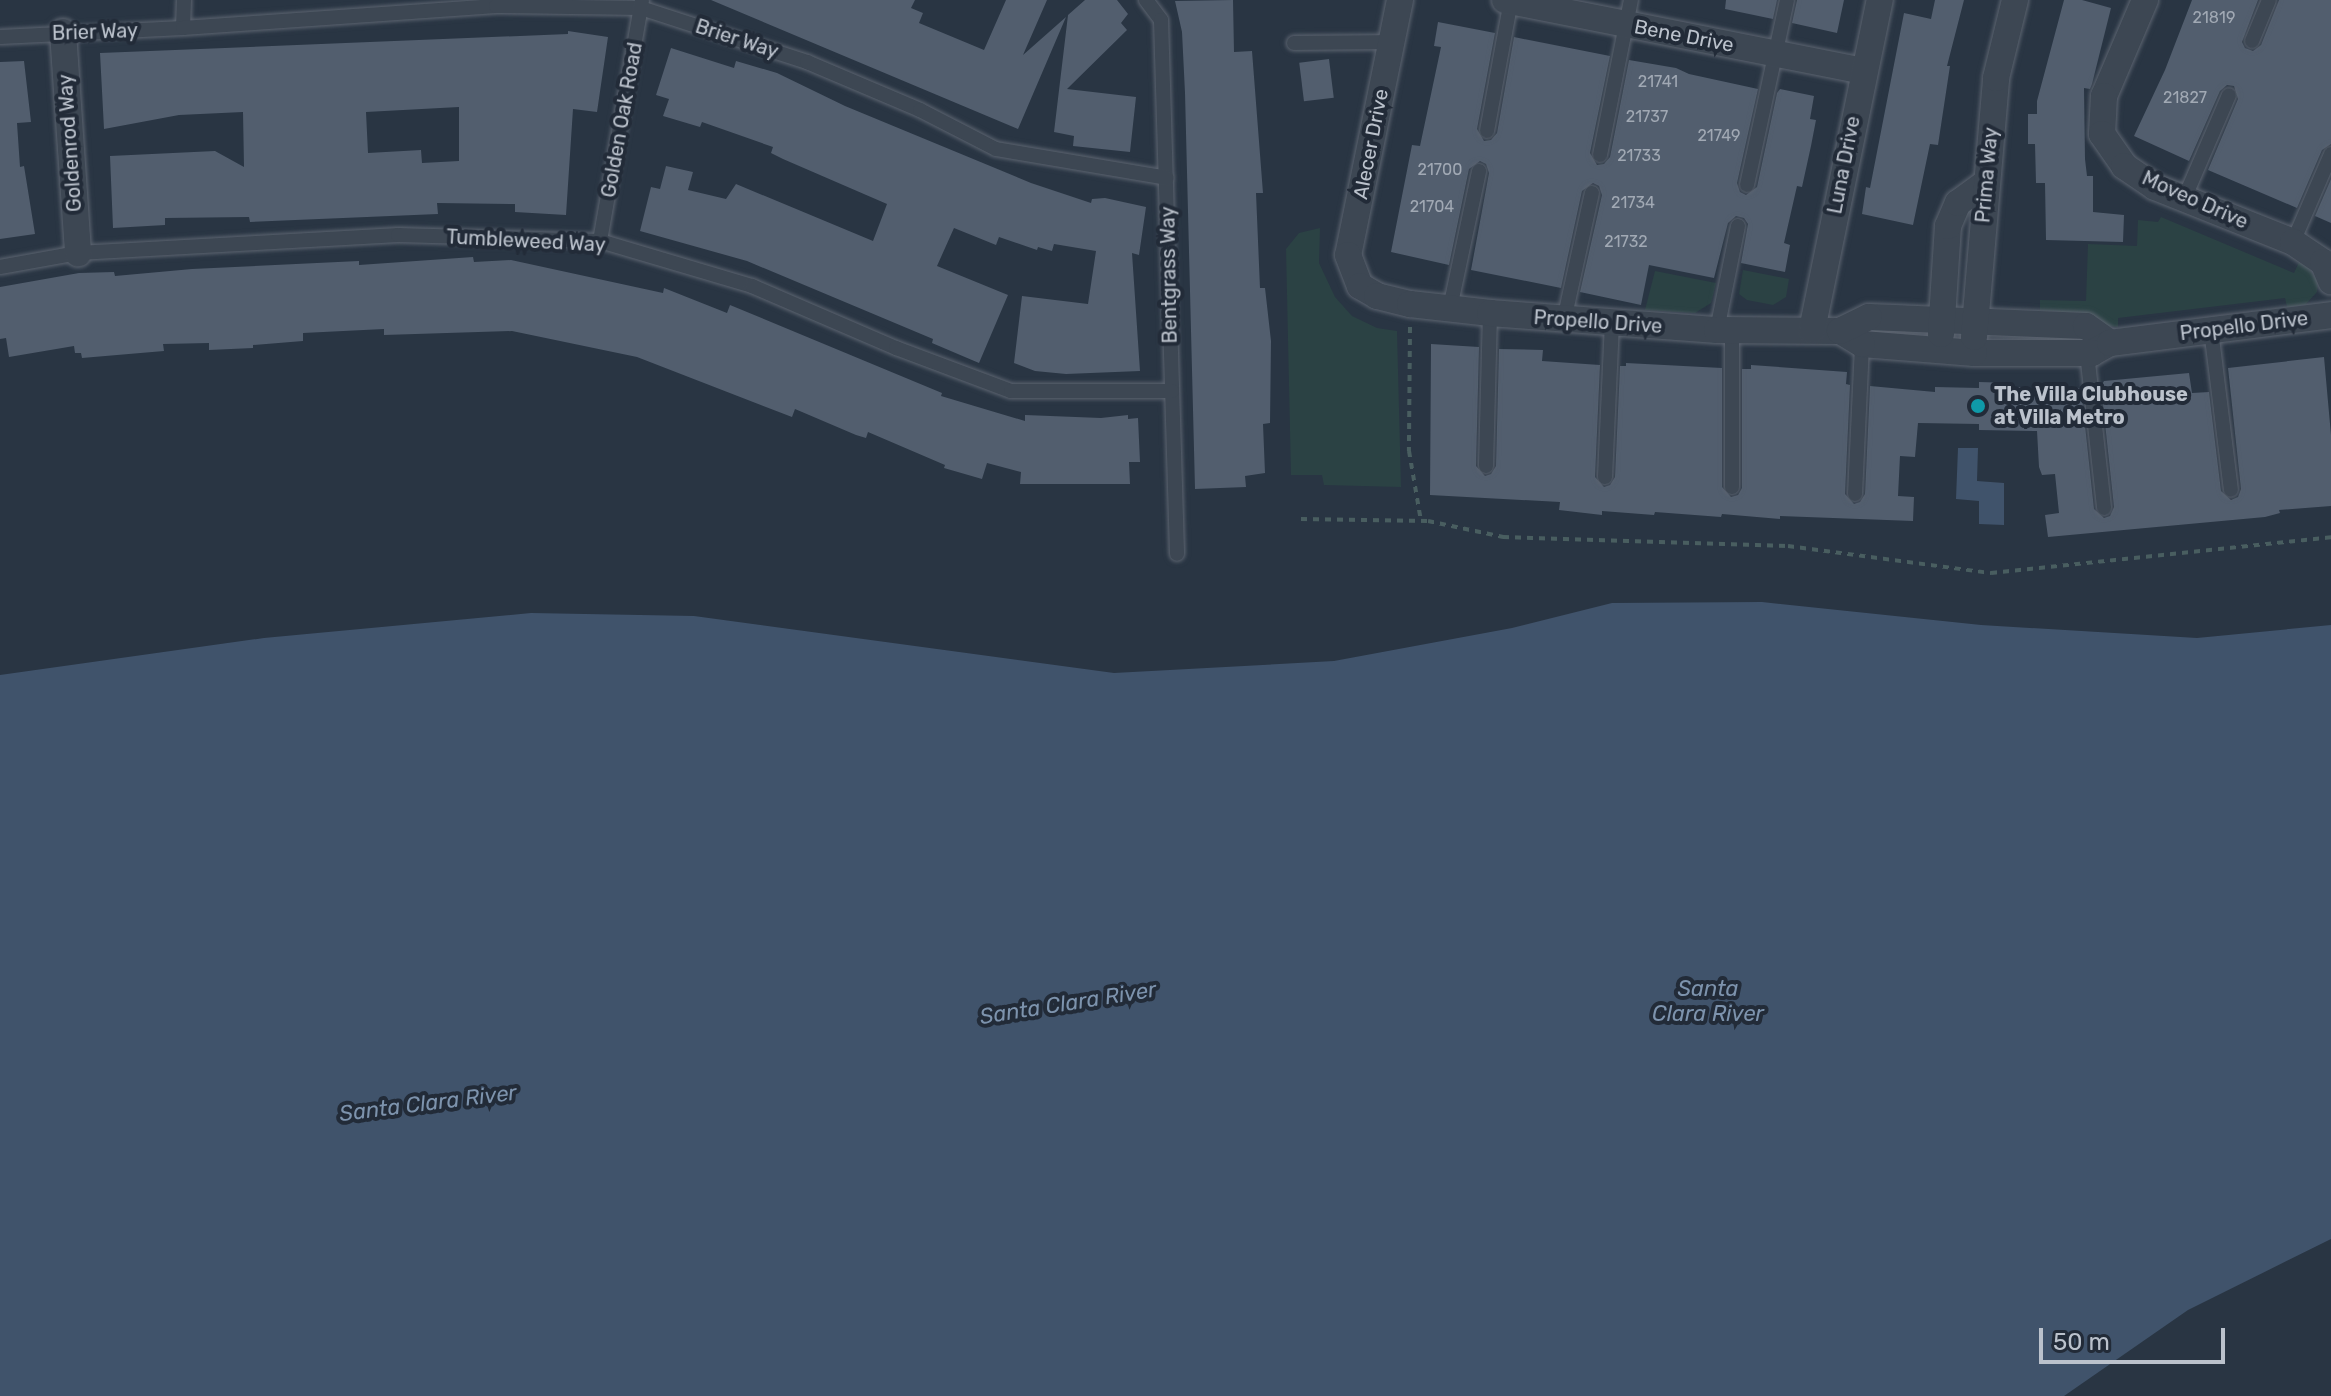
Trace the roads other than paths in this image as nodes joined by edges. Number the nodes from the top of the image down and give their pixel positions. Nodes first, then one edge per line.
1 (184, 0) edge
2 (1146, 0) edge
3 (1400, 0) edge
4 (1509, 0) edge
5 (1787, 0) edge
6 (1880, 0) edge
7 (2015, 0) edge
8 (2145, 0) edge
9 (2269, 0) edge
10 (642, 4) edge
11 (1629, 12) edge
12 (183, 28) junction
13 (63, 32) junction
14 (0, 37) edge
15 (2252, 41) dead end
16 (1391, 42) junction
17 (1294, 43) dead end
18 (1775, 54) junction
19 (1862, 71) junction
20 (2229, 95) dead end
21 (1487, 131) dead end
22 (2331, 154) edge
23 (1600, 155) dead end
24 (1479, 171) dead end
25 (1167, 178) junction
26 (1986, 183) junction
27 (1747, 185) dead end
28 (1592, 193) dead end
29 (2184, 199) junction
30 (1738, 226) dead end
31 (600, 241) junction
32 (2293, 242) junction
33 (78, 253) junction
34 (0, 267) edge
35 (2331, 281) edge
36 (1360, 286) joint
37 (1450, 308) junction
38 (1490, 313) junction
39 (2331, 315) edge
40 (1941, 318) junction
41 (1564, 320) junction
42 (1974, 320) junction
43 (1612, 324) junction
44 (1725, 330) junction
45 (1812, 330) junction
46 (2211, 330) junction
47 (1851, 338) junction
48 (2099, 348) junction
49 (1941, 351) junction
50 (1974, 353) junction
51 (1172, 391) junction
52 (1486, 466) dead end
53 (1605, 477) dead end
54 (1732, 487) dead end
55 (2231, 490) dead end
56 (1855, 494) dead end
57 (2104, 508) dead end
58 (1177, 554) dead end

1 - 12 lane
2 - 25 lane, Bentgrass Way
3 - 16 street, Alecer Drive
4 - 11 street, Bene Drive
4 - 21 lane
5 - 18 lane
6 - 19 street, Luna Drive
7 - 26 street, Prima Way
8 - 29 street, Moveo Drive
9 - 15 lane
10 - 12 lane, Brier Way
10 - 25 lane, Brier Way
10 - 31 lane, Golden Oak Road
11 - 18 street, Bene Drive
11 - 23 lane
12 - 13 lane, Brier Way
13 - 14 lane, Brier Way
13 - 33 street, Goldenrod Way
16 - 17 lane
16 - 36 street, Alecer Drive
18 - 19 street, Bene Drive
18 - 27 lane
19 - 45 street, Luna Drive
20 - 29 lane
22 - 32 lane
24 - 37 lane
25 - 51 lane, Bentgrass Way
26 - 40 street
26 - 42 street, Prima Way
28 - 41 lane
29 - 32 street, Moveo Drive
30 - 44 lane
31 - 33 lane, Tumbleweed Way
31 - 51 lane, Tumbleweed Way
32 - 35 street, Moveo Drive
33 - 34 lane, Tumbleweed Way
36 - 37 street, Propello Drive
37 - 38 street, Propello Drive
38 - 41 street, Propello Drive
38 - 52 lane
39 - 46 street, Propello Drive
40 - 42 street, Propello Drive
40 - 47 street, Propello Drive
40 - 49 street
41 - 43 street, Propello Drive
42 - 48 street, Propello Drive
42 - 50 street, Prima Way
43 - 44 street, Propello Drive
43 - 53 lane
44 - 45 street, Propello Drive
44 - 54 lane
45 - 47 street, Propello Drive
46 - 48 street, Propello Drive
46 - 55 lane
47 - 49 street, Propello Drive
47 - 56 lane
48 - 50 street, Propello Drive
48 - 57 lane
49 - 50 street, Propello Drive
51 - 58 lane, Bentgrass Way

